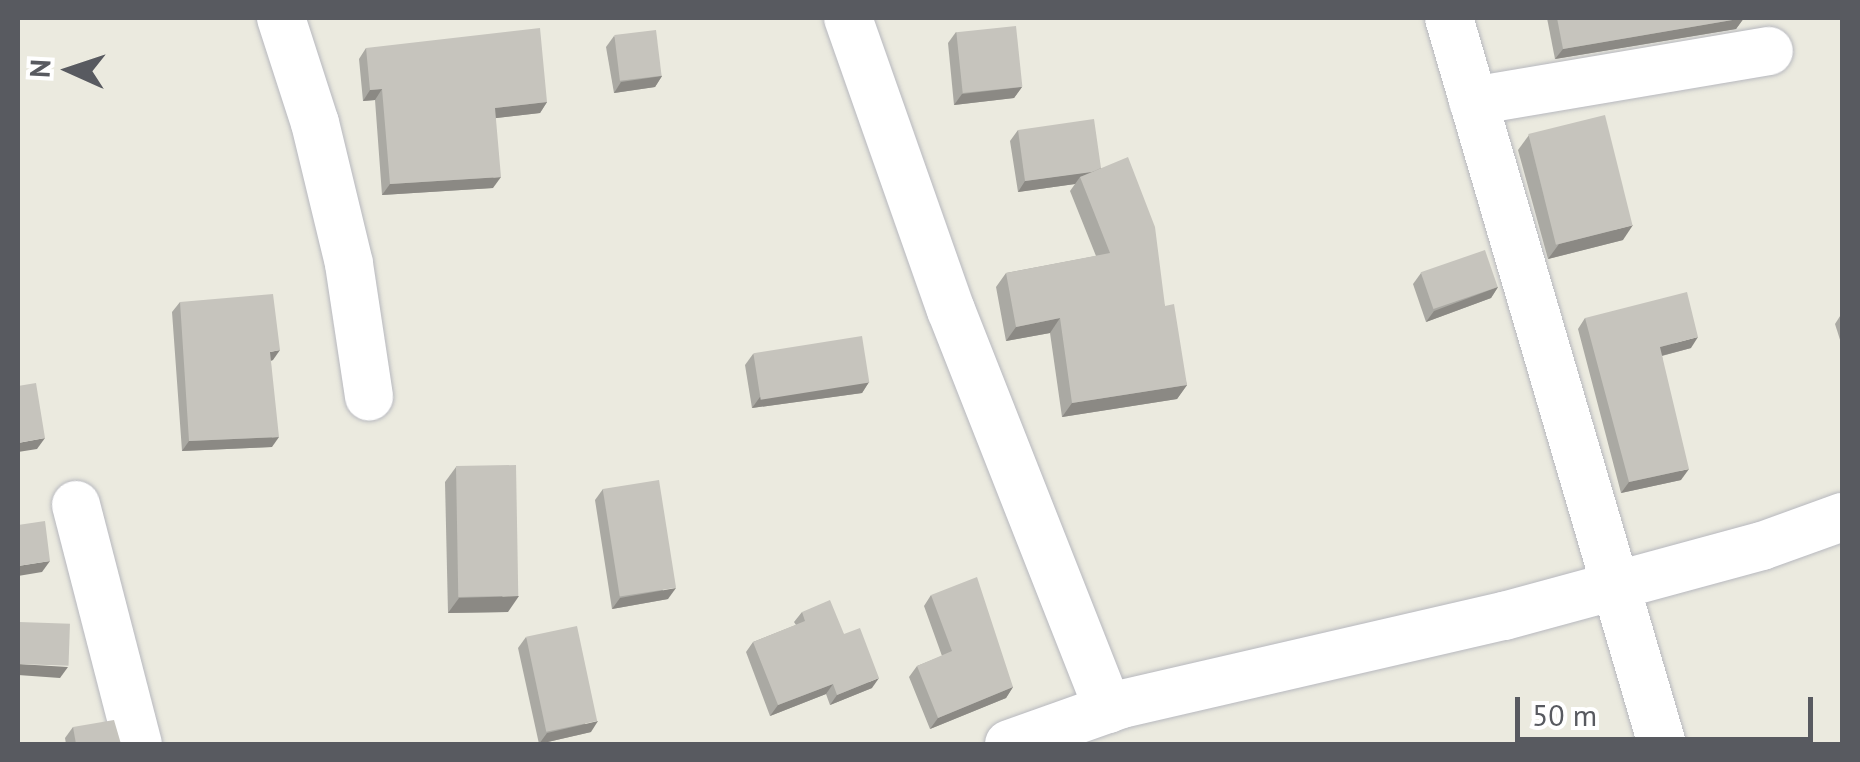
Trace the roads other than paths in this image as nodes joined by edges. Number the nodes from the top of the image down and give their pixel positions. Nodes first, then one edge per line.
1 (280, 18) edge
2 (848, 18) edge
3 (1449, 18) edge
4 (1769, 51) dead end
5 (1473, 101) junction
6 (370, 396) dead end
7 (76, 505) dead end
8 (1842, 517) edge
9 (1614, 588) junction
10 (1108, 709) junction
11 (138, 744) edge
12 (1010, 744) edge
13 (1662, 744) edge

1 - 6 street
2 - 10 street
3 - 5 street
4 - 5 street
5 - 9 street
7 - 11 street
8 - 9 street
9 - 10 street
9 - 13 street
10 - 12 street

